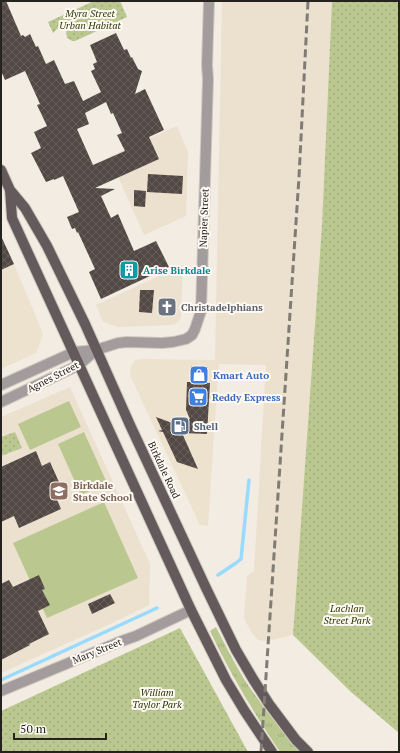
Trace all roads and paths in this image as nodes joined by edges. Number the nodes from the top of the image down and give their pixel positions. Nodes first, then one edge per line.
1 (209, 1) edge
2 (1, 170) edge
3 (10, 190) junction
4 (96, 350) junction
5 (74, 352) junction
6 (79, 365) junction
7 (1, 385) edge
8 (1, 402) edge
9 (191, 610) junction
10 (1, 691) edge
11 (272, 752) edge
12 (308, 752) edge

1 - 4 street, Napier Street
2 - 3 main road, Birkdale Road
3 - 4 main road, Birkdale Road
3 - 5 main road, Birkdale Road
4 - 5 street, Agnes Street
4 - 6 street, Agnes Street
4 - 12 main road, Birkdale Road
5 - 6 main road, Birkdale Road
5 - 7 street, Agnes Street
6 - 8 street, Agnes Street
6 - 9 main road, Birkdale Road
9 - 10 street, Mary Street
9 - 11 main road, Birkdale Road

